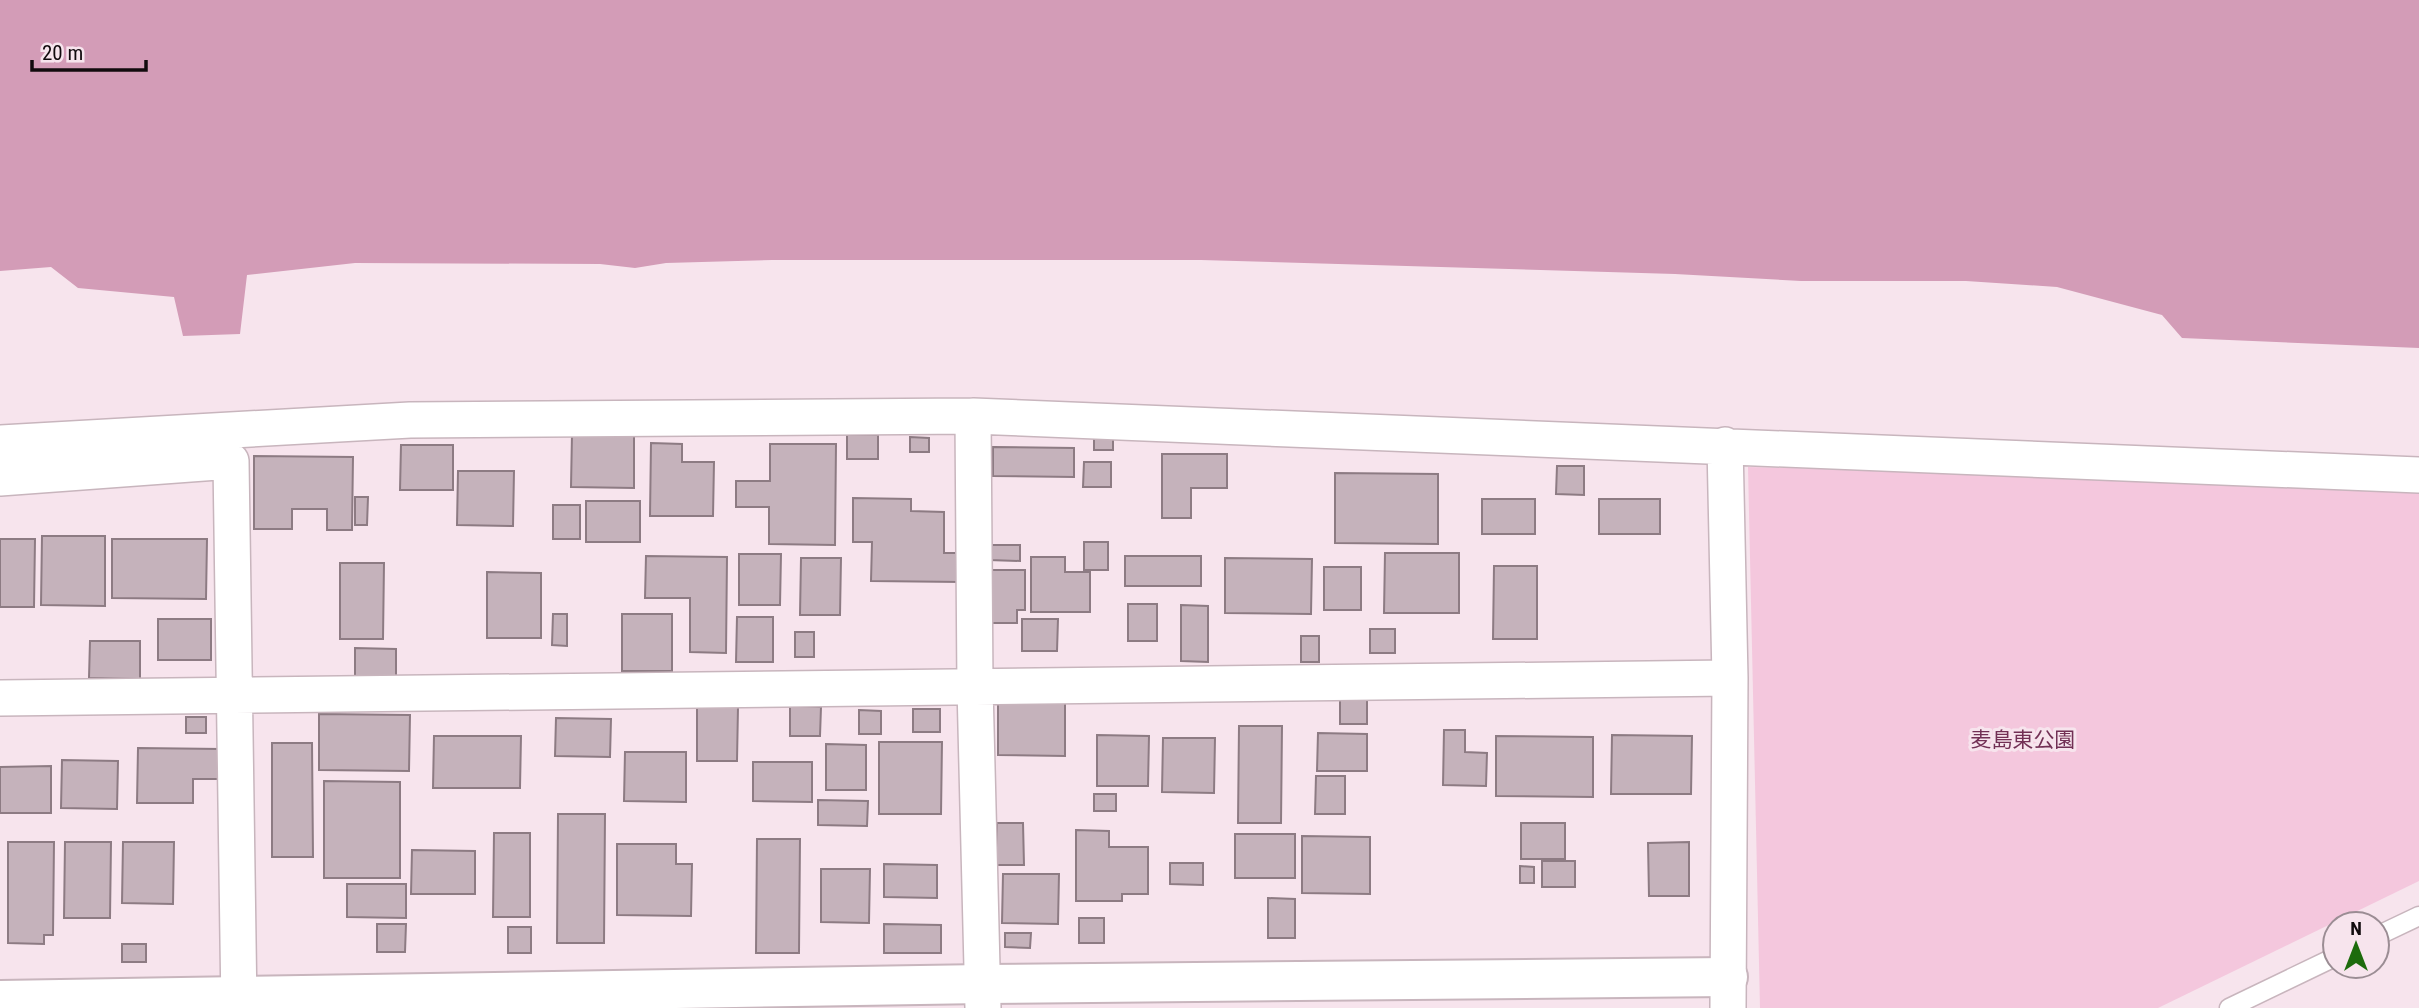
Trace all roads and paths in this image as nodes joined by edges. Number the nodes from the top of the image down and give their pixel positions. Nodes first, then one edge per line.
1 (973, 416) junction
2 (0, 443) edge
3 (1725, 445) junction
4 (2419, 475) edge
5 (0, 478) edge
6 (1730, 678) junction
7 (975, 687) junction
8 (235, 696) junction
9 (0, 698) edge
10 (2419, 916) edge
11 (2391, 929) edge
12 (2321, 964) edge
13 (1728, 992) edge
14 (983, 996) edge
15 (0, 1000) edge
16 (239, 1003) edge
17 (2229, 1008) edge

1 - 2 street
1 - 3 street
1 - 7 street
3 - 4 street
3 - 6 street
5 - 8 street
6 - 7 street
6 - 13 street
7 - 8 street
7 - 14 street
8 - 9 street
8 - 16 street
10 - 11 lane
12 - 17 lane
13 - 14 street
14 - 16 street
15 - 16 street

